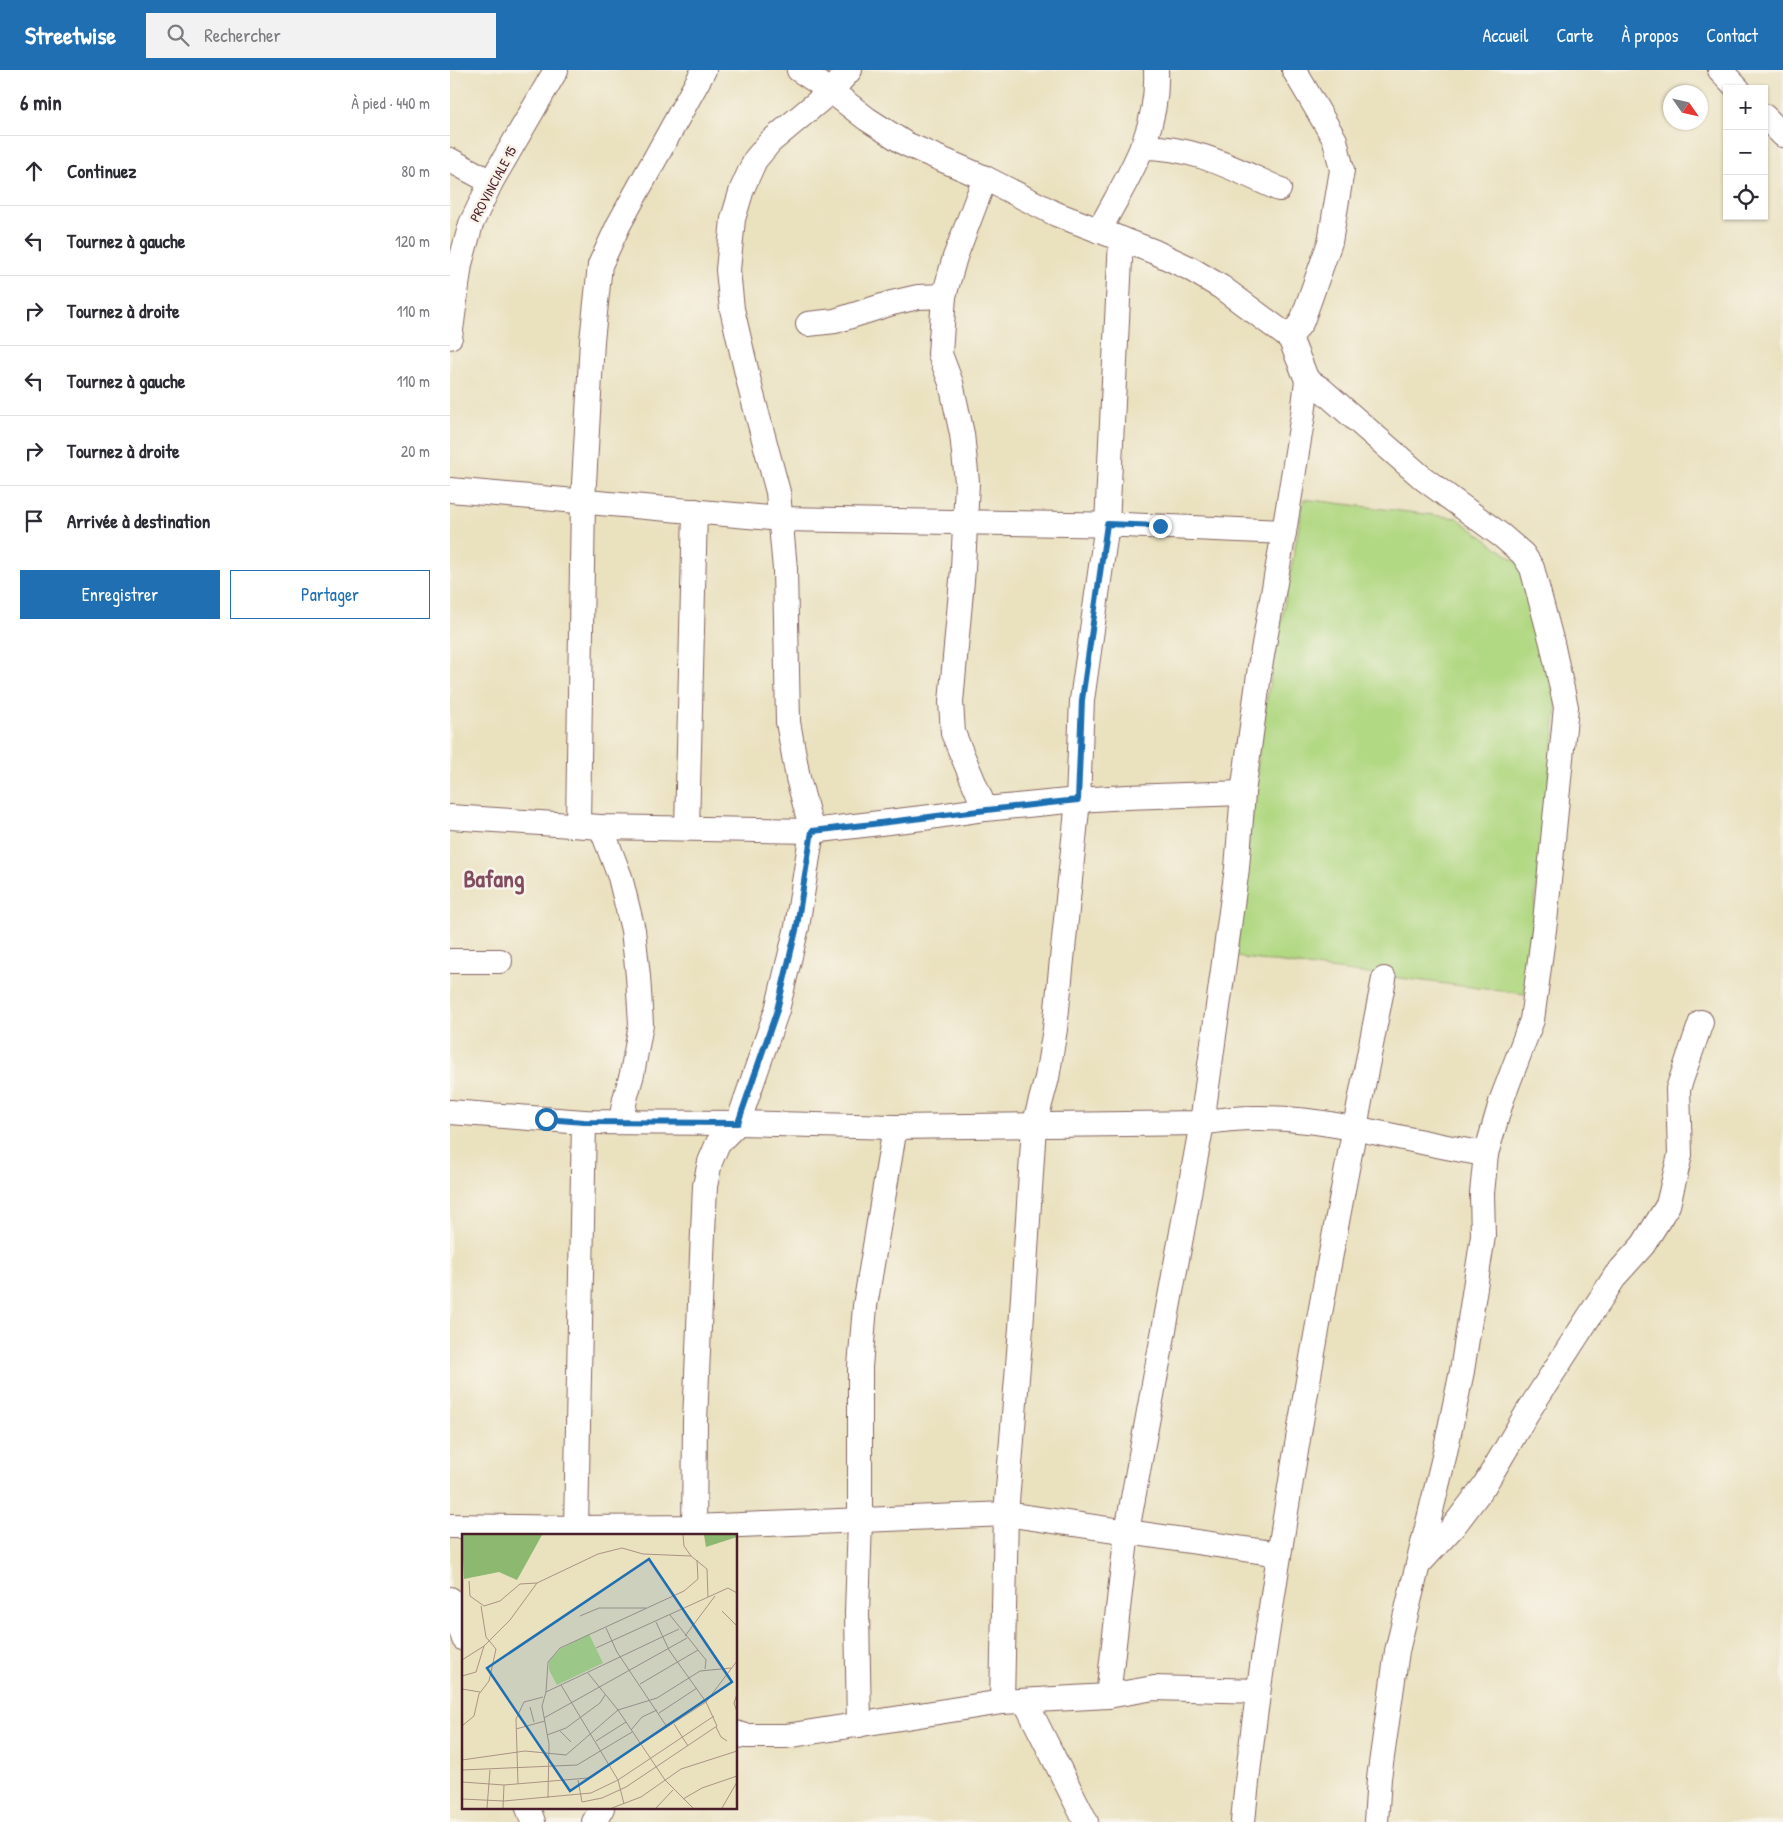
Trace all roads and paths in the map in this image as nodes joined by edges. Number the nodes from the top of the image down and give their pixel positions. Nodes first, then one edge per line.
1 (556, 70) edge
2 (704, 70) edge
3 (799, 70) edge
4 (850, 70) edge
5 (1156, 70) edge
6 (1294, 70) edge
7 (1720, 70) edge
8 (1734, 85) edge
9 (830, 91) junction
10 (1768, 120) edge
11 (1783, 135) edge
12 (1142, 148) junction
13 (450, 160) edge
14 (986, 178) junction
15 (491, 182) junction
16 (1279, 189) dead end
17 (1099, 231) junction
18 (1121, 239) junction
19 (944, 296) junction
20 (808, 324) dead end
21 (450, 337) edge
22 (1290, 338) junction
23 (1307, 380) junction
24 (450, 490) edge
25 (583, 501) junction
26 (695, 511) junction
27 (781, 519) junction
28 (964, 522) junction
29 (1107, 524) junction
30 (1284, 532) junction
31 (1243, 794) junction
32 (1078, 800) junction
33 (985, 809) junction
34 (450, 817) edge
35 (590, 826) junction
36 (687, 828) junction
37 (812, 831) junction
38 (450, 960) edge
39 (500, 961) dead end
40 (1384, 979) dead end
41 (1702, 1022) dead end
42 (450, 1112) edge
43 (621, 1121) junction
44 (584, 1122) junction
45 (738, 1123) junction
46 (1202, 1123) junction
47 (1034, 1126) junction
48 (895, 1127) junction
49 (1355, 1127) junction
50 (1486, 1154) junction
51 (1006, 1514) junction
52 (860, 1520) junction
53 (450, 1526) edge
54 (576, 1528) junction
55 (694, 1531) edge
56 (1127, 1531) junction
57 (1278, 1554) junction
58 (1417, 1565) junction
59 (450, 1599) edge
60 (462, 1633) edge
61 (1258, 1691) junction
62 (1108, 1696) junction
63 (1013, 1701) junction
64 (859, 1725) junction
65 (738, 1734) edge
66 (529, 1810) edge
67 (601, 1810) edge
68 (533, 1822) edge
69 (594, 1822) edge
70 (1086, 1822) edge
71 (1243, 1822) edge
72 (1376, 1822) edge

1 - 15 street, PROVINCIALE 15
2 - 25 street
3 - 9 street
4 - 9 street
5 - 12 street
6 - 22 street
7 - 8 street
9 - 14 street
9 - 27 street
10 - 11 street
12 - 16 street
12 - 17 street
13 - 15 street
14 - 17 street
14 - 19 street
15 - 21 street, PROVINCIALE 15
17 - 18 street
18 - 22 street
18 - 29 street
19 - 20 street
19 - 28 street
22 - 23 street
23 - 30 street
23 - 50 street
24 - 25 street
25 - 26 street
25 - 35 street
26 - 27 street
26 - 36 street
27 - 28 street
27 - 37 street
28 - 29 street
28 - 33 street
29 - 30 street
29 - 32 street
30 - 31 street
31 - 32 street
31 - 46 street
32 - 33 street
32 - 47 street
33 - 37 street
34 - 35 street
35 - 36 street
35 - 43 street
36 - 37 street
37 - 45 street
38 - 39 street
40 - 49 street
41 - 58 street
42 - 44 street
43 - 44 street
43 - 45 street
44 - 54 street
45 - 48 street
45 - 55 street
46 - 47 street
46 - 49 street
46 - 56 street
47 - 48 street
47 - 51 street
48 - 52 street
49 - 50 street
49 - 57 street
50 - 58 street
51 - 52 street
51 - 56 street
51 - 63 street
52 - 55 street
52 - 64 street
53 - 54 street
54 - 55 street
56 - 57 street
56 - 62 street
57 - 61 street
58 - 72 street
59 - 60 street
61 - 62 street
61 - 71 street
62 - 63 street
63 - 64 street
63 - 70 street
64 - 65 street
66 - 68 street
67 - 69 street

